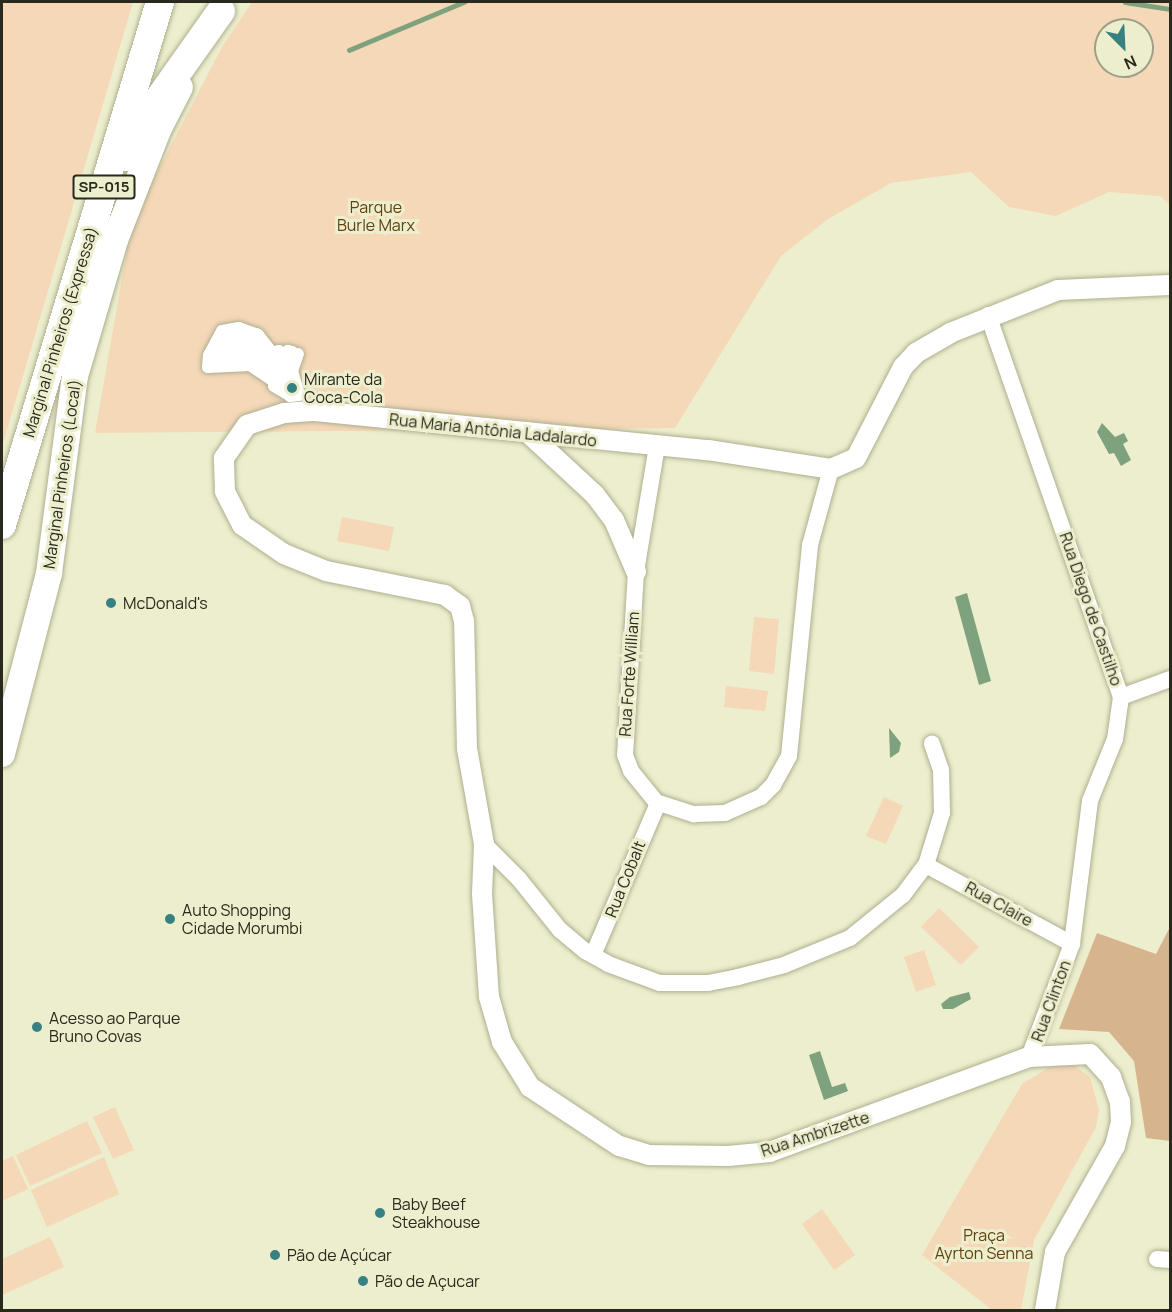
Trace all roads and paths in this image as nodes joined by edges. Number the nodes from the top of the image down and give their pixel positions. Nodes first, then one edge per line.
1 (160, 2) edge
2 (223, 6) edge
3 (99, 204) junction
4 (1170, 285) edge
5 (988, 315) junction
6 (253, 343) junction
7 (298, 354) dead end
8 (527, 432) junction
9 (657, 446) junction
10 (831, 469) junction
11 (2, 525) edge
12 (636, 571) junction
13 (1170, 679) edge
14 (1121, 697) junction
15 (932, 744) dead end
16 (2, 754) edge
17 (658, 803) junction
18 (484, 844) junction
19 (926, 865) junction
20 (1072, 944) junction
21 (593, 955) junction
22 (489, 997) joint
23 (1029, 1057) junction
24 (1045, 1311) edge

1 - 3 highway, Marginal Pinheiros (Expressa) / SP-015
2 - 3 highway
2 - 16 main road, Marginal Pinheiros (Local)
3 - 11 highway, Marginal Pinheiros (Expressa) / SP-015
4 - 5 street
5 - 10 street
5 - 14 street, Rua Diego de Castilho
6 - 6 street
6 - 7 street
8 - 9 street, Rua Maria Antônia Ladalardo
8 - 12 street
8 - 18 street, Rua Maria Antônia Ladalardo
9 - 10 street, Rua Maria Antônia Ladalardo
9 - 12 street, Rua Forte William
10 - 17 street
12 - 17 street, Rua Forte William
13 - 14 street
14 - 20 street, Rua Diego de Castilho
15 - 19 street
17 - 21 street, Rua Cobalt
18 - 21 street
18 - 22 street, Rua Maria Antônia Ladalardo
19 - 20 street, Rua Claire
19 - 21 street
20 - 23 street, Rua Clinton
22 - 23 street, Rua Ambrizette
23 - 24 street, Rua Ambrizette

